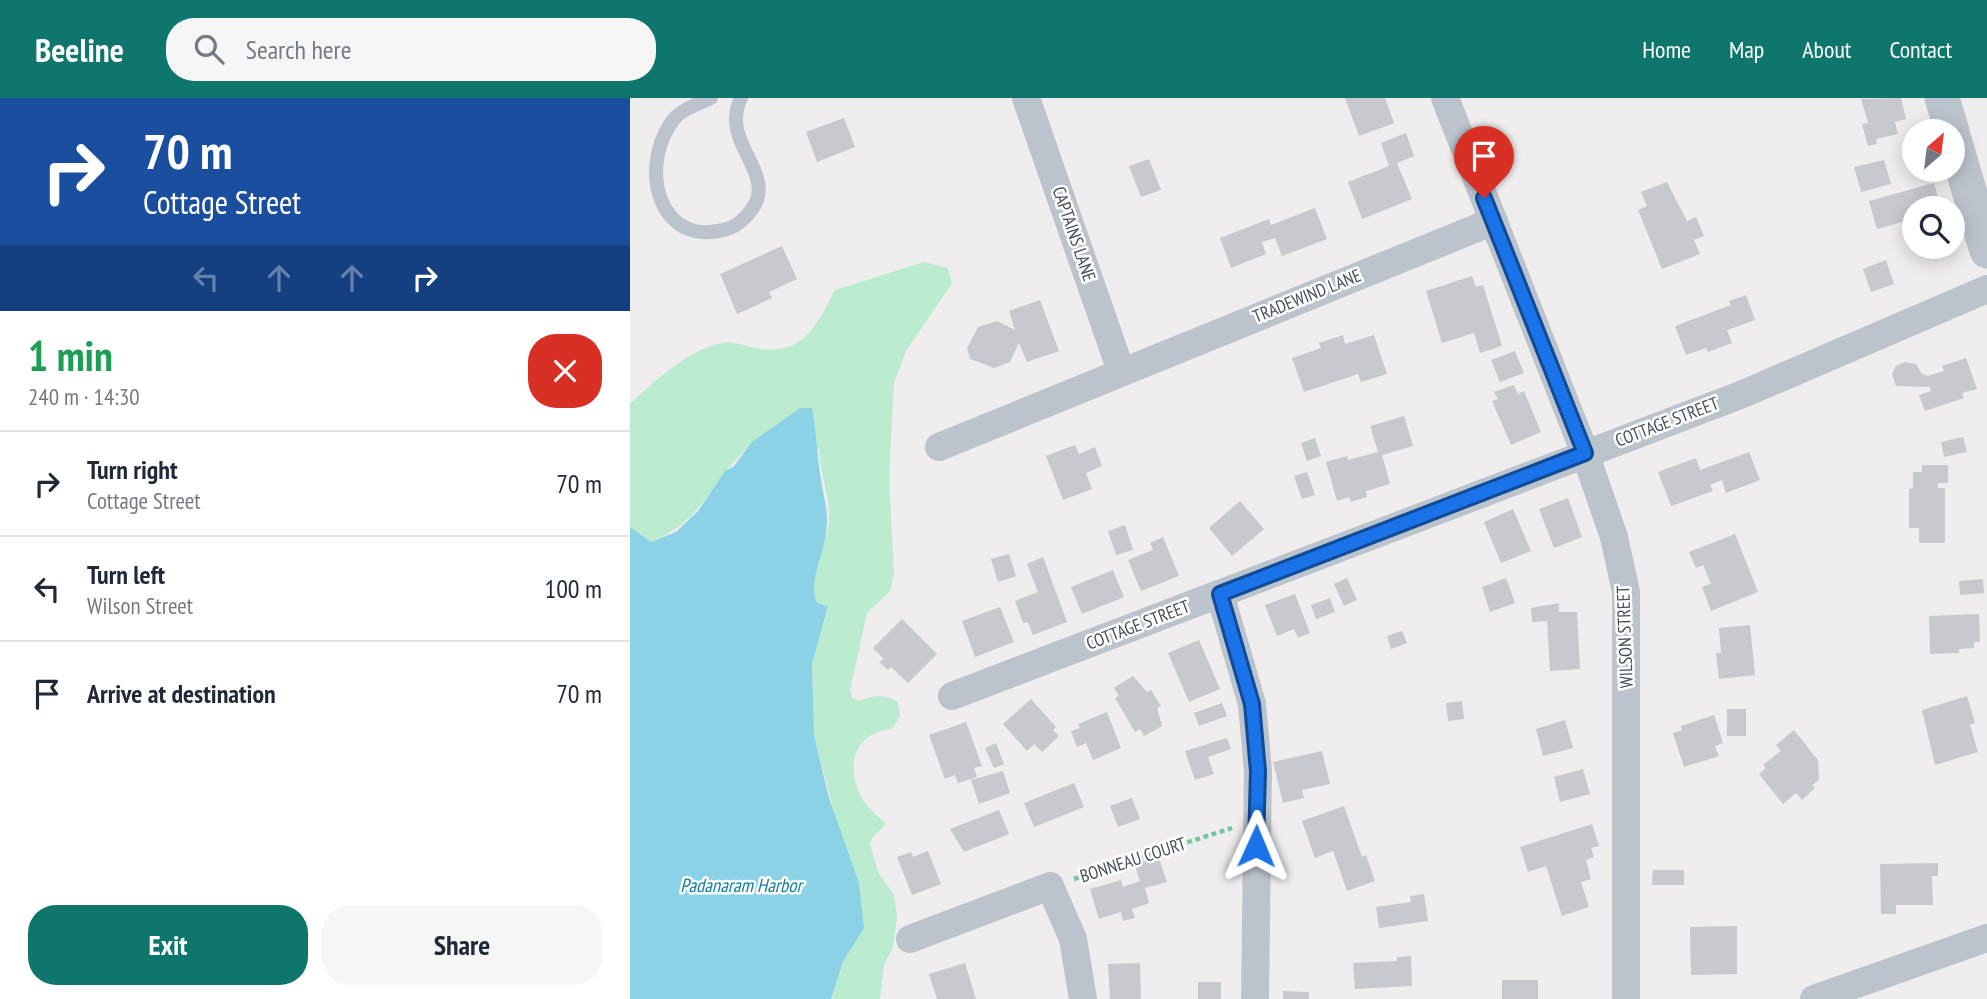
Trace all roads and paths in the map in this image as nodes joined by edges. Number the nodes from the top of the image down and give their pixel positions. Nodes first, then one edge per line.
1 (712, 98) edge
2 (741, 98) edge
3 (1026, 98) edge
4 (1445, 98) edge
5 (1942, 98) edge
6 (1948, 119) edge
7 (1965, 177) edge
8 (1493, 221) junction
9 (1987, 251) edge
10 (1987, 289) edge
11 (1121, 371) junction
12 (939, 447) dead end
13 (1585, 453) junction
14 (1220, 594) junction
15 (952, 696) dead end
16 (1257, 820) junction
17 (1049, 886) junction
18 (1987, 938) edge
19 (910, 939) dead end
20 (1083, 999) edge
21 (1255, 999) edge
22 (1626, 999) edge
23 (1814, 999) edge

1 - 2 lane
3 - 11 street, CAPTAINS LANE
4 - 8 street, WILSON STREET
5 - 6 street
7 - 9 street
8 - 11 street, TRADEWIND LANE
8 - 13 street, WILSON STREET
10 - 13 street, COTTAGE STREET
11 - 12 street, TRADEWIND LANE
13 - 14 street, COTTAGE STREET
13 - 22 street, WILSON STREET
14 - 15 street, COTTAGE STREET
14 - 16 street
16 - 17 path, BONNEAU COURT
16 - 21 street
17 - 19 street
17 - 20 street
18 - 23 street

